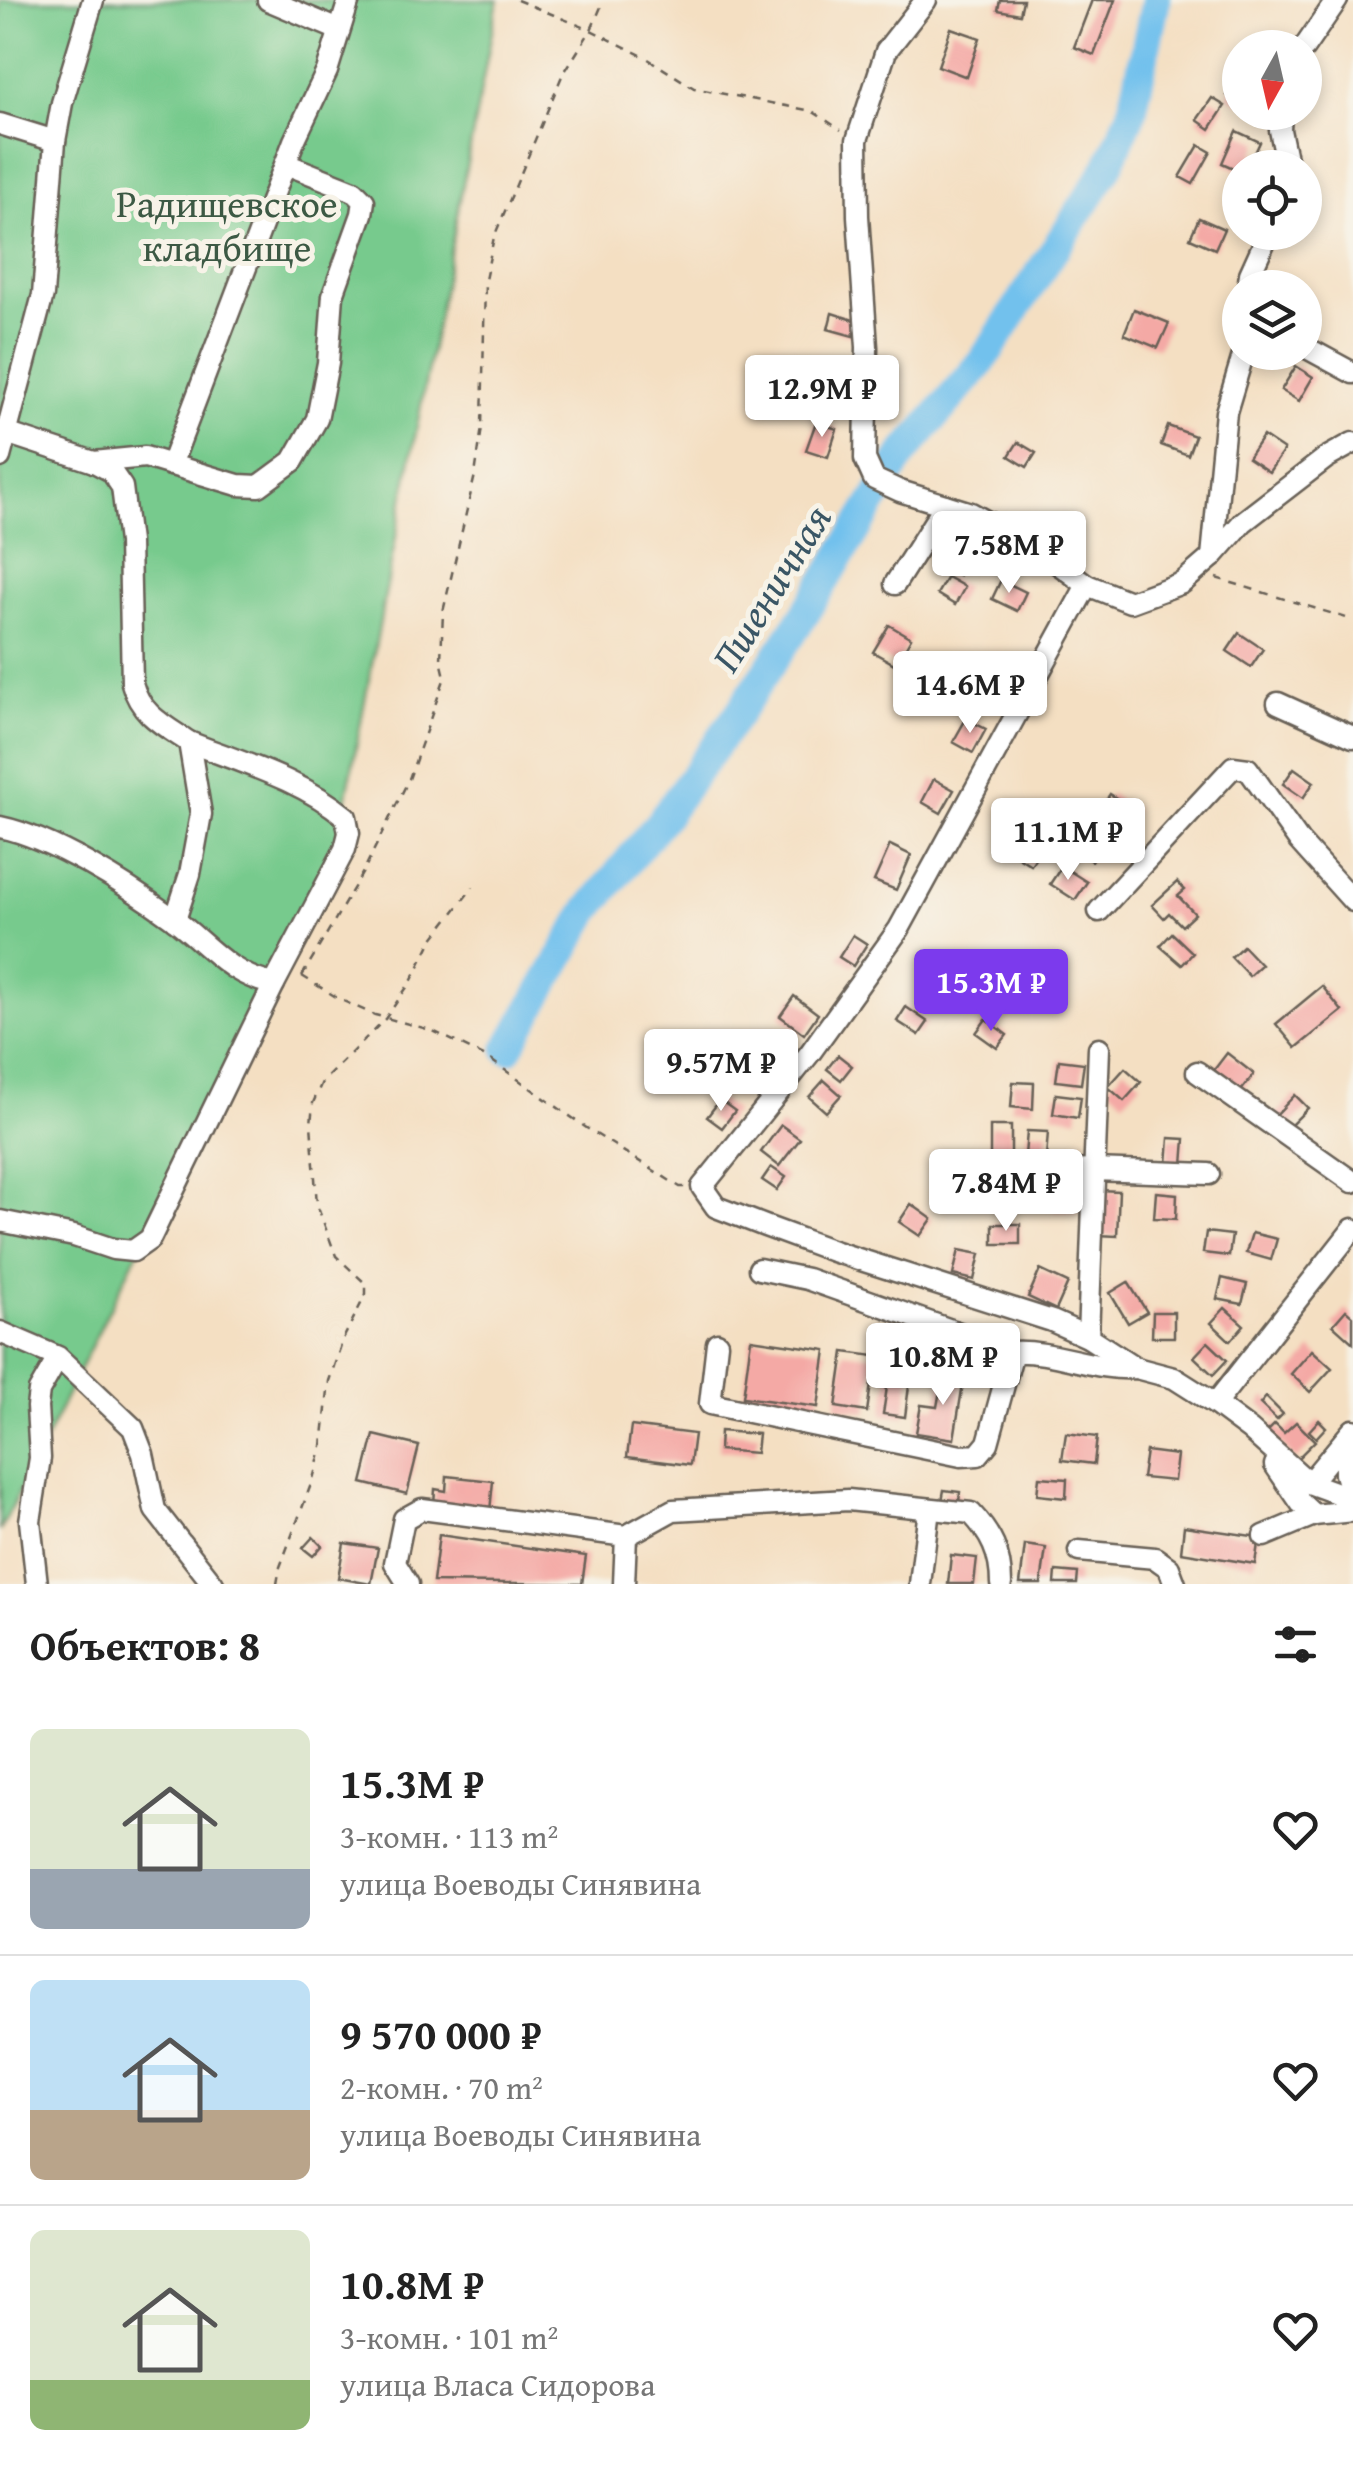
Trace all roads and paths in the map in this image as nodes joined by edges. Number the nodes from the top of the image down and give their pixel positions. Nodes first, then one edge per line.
1 (93, 0) edge
2 (268, 0) edge
3 (349, 0) edge
4 (517, 0) edge
5 (604, 0) edge
6 (926, 0) edge
7 (1336, 0) edge
8 (338, 30) junction
9 (591, 30) junction
10 (1316, 30) edge
11 (0, 124) edge
12 (857, 140) junction
13 (55, 141) junction
14 (286, 164) junction
15 (1322, 356) edge
16 (1239, 370) edge
17 (1353, 373) edge
18 (8, 397) edge
19 (6, 434) junction
20 (1353, 443) edge
21 (0, 458) edge
22 (94, 462) junction
23 (171, 465) junction
24 (945, 505) junction
25 (1212, 556) junction
26 (1196, 571) junction
27 (895, 584) dead end
28 (1087, 585) junction
29 (1353, 620) edge
30 (1278, 703) dead end
31 (1353, 737) edge
32 (189, 742) junction
33 (0, 827) edge
34 (473, 887) dead end
35 (1353, 901) edge
36 (1099, 911) dead end
37 (175, 920) junction
38 (274, 984) junction
39 (385, 1019) junction
40 (1098, 1048) dead end
41 (1196, 1072) dead end
42 (1093, 1170) junction
43 (1209, 1174) dead end
44 (954, 1176) dead end
45 (1353, 1182) edge
46 (702, 1187) junction
47 (0, 1221) edge
48 (1353, 1230) edge
49 (759, 1269) dead end
50 (0, 1332) edge
51 (1088, 1336) junction
52 (717, 1342) dead end
53 (1014, 1352) junction
54 (58, 1358) junction
55 (1136, 1368) junction
56 (1215, 1404) junction
57 (1250, 1430) junction
58 (1349, 1434) edge
59 (1309, 1483) junction
60 (1353, 1498) edge
61 (929, 1509) junction
62 (1353, 1511) edge
63 (1314, 1514) junction
64 (626, 1536) junction
65 (1264, 1536) dead end
66 (1079, 1550) dead end
67 (37, 1584) edge
68 (213, 1584) edge
69 (277, 1584) edge
70 (408, 1584) edge
71 (624, 1584) edge
72 (920, 1584) edge
73 (1001, 1584) edge
74 (1174, 1584) edge

1 - 13 street
2 - 8 street
3 - 8 street
4 - 9 path
5 - 9 path
6 - 12 street
7 - 10 street
8 - 14 street
9 - 12 path
9 - 39 path
11 - 13 street
12 - 24 street
13 - 18 street
14 - 23 street
14 - 23 street
15 - 17 street
16 - 25 street
18 - 19 street
19 - 21 street
19 - 22 street
20 - 25 street
22 - 23 street
22 - 32 street
24 - 27 street
24 - 28 street
25 - 26 street
26 - 28 street
26 - 29 path
28 - 46 street
30 - 31 street
32 - 37 street
32 - 38 street
33 - 37 street
34 - 39 path
35 - 36 street
37 - 38 street
38 - 47 street
39 - 46 path
39 - 69 path
40 - 42 street
41 - 45 street
42 - 43 street
42 - 44 street
42 - 51 street
46 - 51 street
48 - 56 street
49 - 53 street
50 - 54 street
51 - 55 street
52 - 53 street
53 - 55 street
54 - 67 street
54 - 68 street
55 - 56 street
56 - 57 street
57 - 59 street
57 - 63 street
58 - 59 street
58 - 60 street
59 - 60 street
61 - 64 street
61 - 72 street
61 - 73 street
62 - 63 street
63 - 65 street
64 - 70 street
64 - 71 street
66 - 74 street

